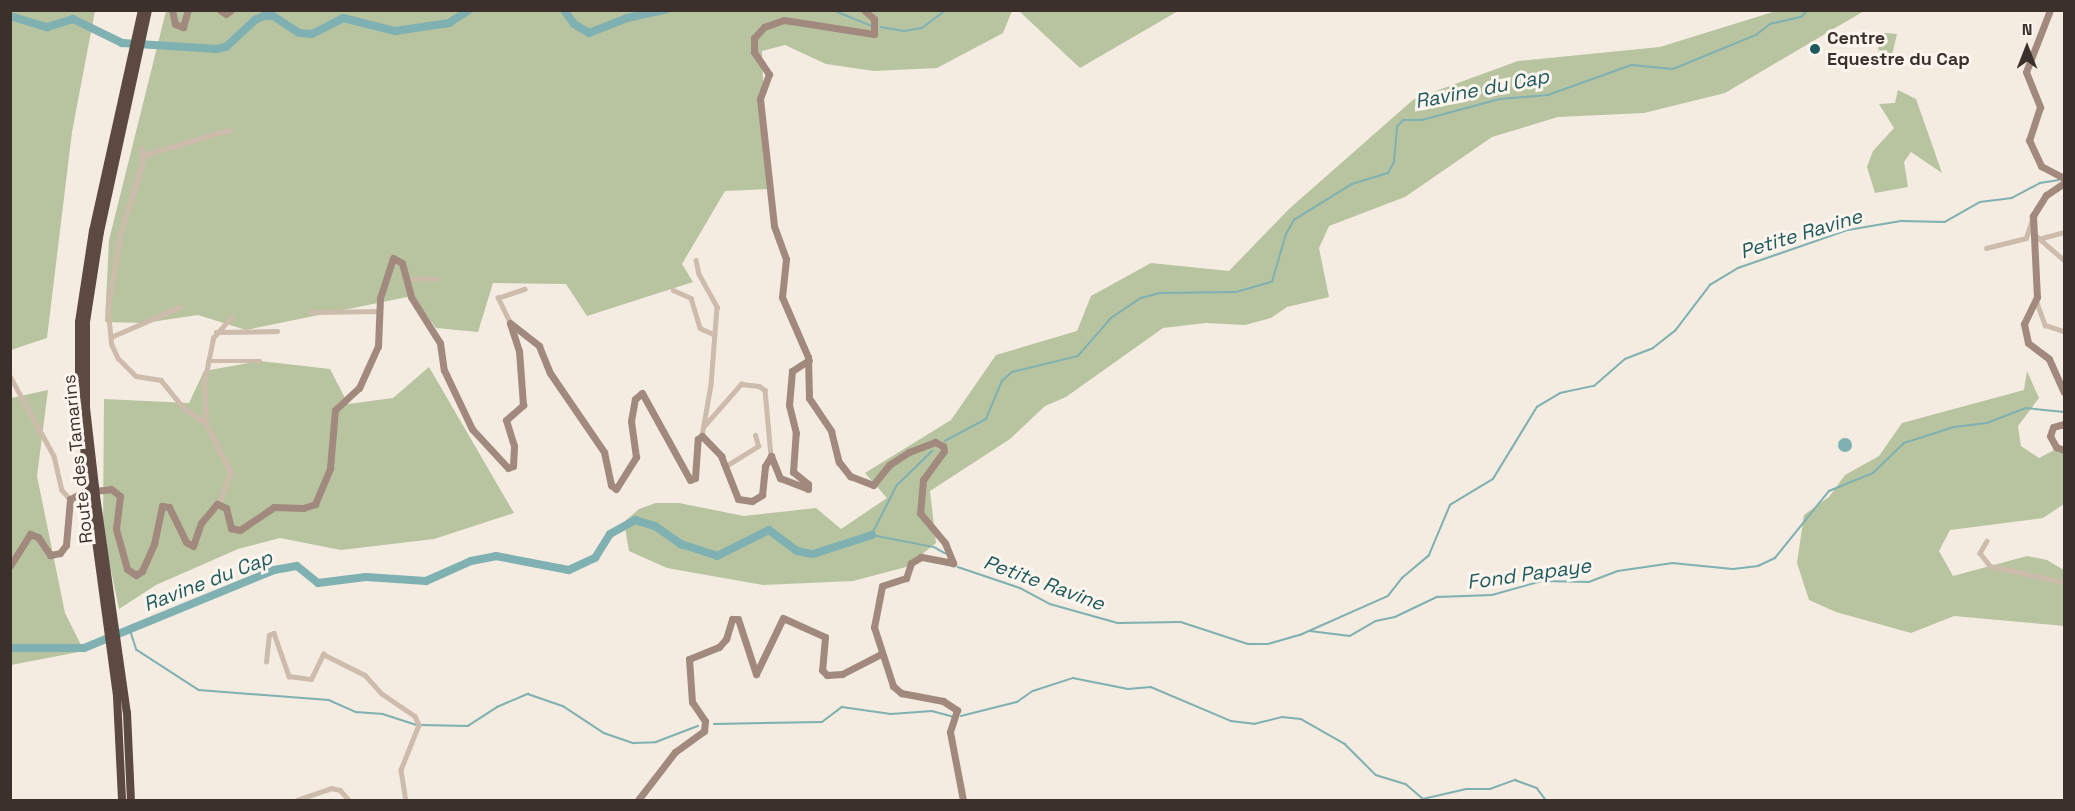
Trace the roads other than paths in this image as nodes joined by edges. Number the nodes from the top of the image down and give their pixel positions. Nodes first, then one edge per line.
1 (142, 10) edge
2 (148, 10) edge
3 (172, 10) edge
4 (188, 10) edge
5 (220, 10) edge
6 (231, 10) edge
7 (864, 10) edge
8 (2050, 10) edge
9 (142, 26) junction
10 (229, 130) dead end
11 (142, 148) dead end
12 (143, 155) junction
13 (2064, 178) edge
14 (2064, 183) edge
15 (2032, 220) junction
16 (2064, 232) edge
17 (2032, 233) junction
18 (2042, 238) junction
19 (1986, 248) dead end
20 (696, 260) dead end
21 (2064, 260) edge
22 (407, 279) junction
23 (439, 279) dead end
24 (524, 289) dead end
25 (673, 290) dead end
26 (2036, 300) junction
27 (180, 308) dead end
28 (380, 311) junction
29 (312, 312) dead end
30 (231, 317) dead end
31 (510, 322) junction
32 (277, 331) dead end
33 (2064, 331) edge
34 (216, 332) junction
35 (713, 334) junction
36 (111, 337) junction
37 (809, 360) junction
38 (208, 361) junction
39 (260, 361) dead end
40 (11, 378) edge
41 (2064, 392) edge
42 (206, 423) junction
43 (2064, 424) edge
44 (703, 427) junction
45 (755, 435) dead end
46 (702, 436) junction
47 (2064, 450) edge
48 (771, 456) junction
49 (726, 466) junction
50 (70, 499) junction
51 (220, 503) junction
52 (1987, 541) dead end
53 (10, 566) edge
54 (2064, 582) edge
55 (881, 654) junction
56 (266, 662) dead end
57 (116, 667) junction
58 (122, 801) edge
59 (131, 801) edge
60 (297, 801) edge
61 (349, 801) edge
62 (405, 801) edge
63 (638, 801) edge
64 (963, 801) edge

1 - 9 highway, Route des Tamarins
2 - 9 highway, Route des Tamarins
3 - 4 main road
5 - 6 main road
7 - 37 main road
8 - 13 main road
9 - 57 highway, Route des Tamarins
10 - 12 street
11 - 12 street
12 - 36 street
14 - 15 main road
15 - 17 main road
15 - 19 street
16 - 18 street
17 - 18 street
17 - 26 main road
18 - 21 street
20 - 35 street
22 - 23 street
22 - 28 main road
22 - 31 main road
24 - 31 street
25 - 35 street
26 - 33 street
26 - 41 main road
27 - 36 street
28 - 29 street
28 - 51 main road
30 - 34 street
31 - 46 main road
32 - 34 street
34 - 38 street
35 - 44 street
36 - 42 street
37 - 48 main road
37 - 55 main road
38 - 39 street
38 - 42 street
40 - 50 street
42 - 51 street
43 - 47 main road
44 - 46 street
44 - 48 street
45 - 49 street
46 - 49 main road
48 - 49 main road
50 - 51 main road
50 - 53 main road
52 - 54 street
55 - 63 main road
55 - 64 main road
56 - 62 street
57 - 58 highway, Route des Tamarins
57 - 59 highway, Route des Tamarins
60 - 61 street

